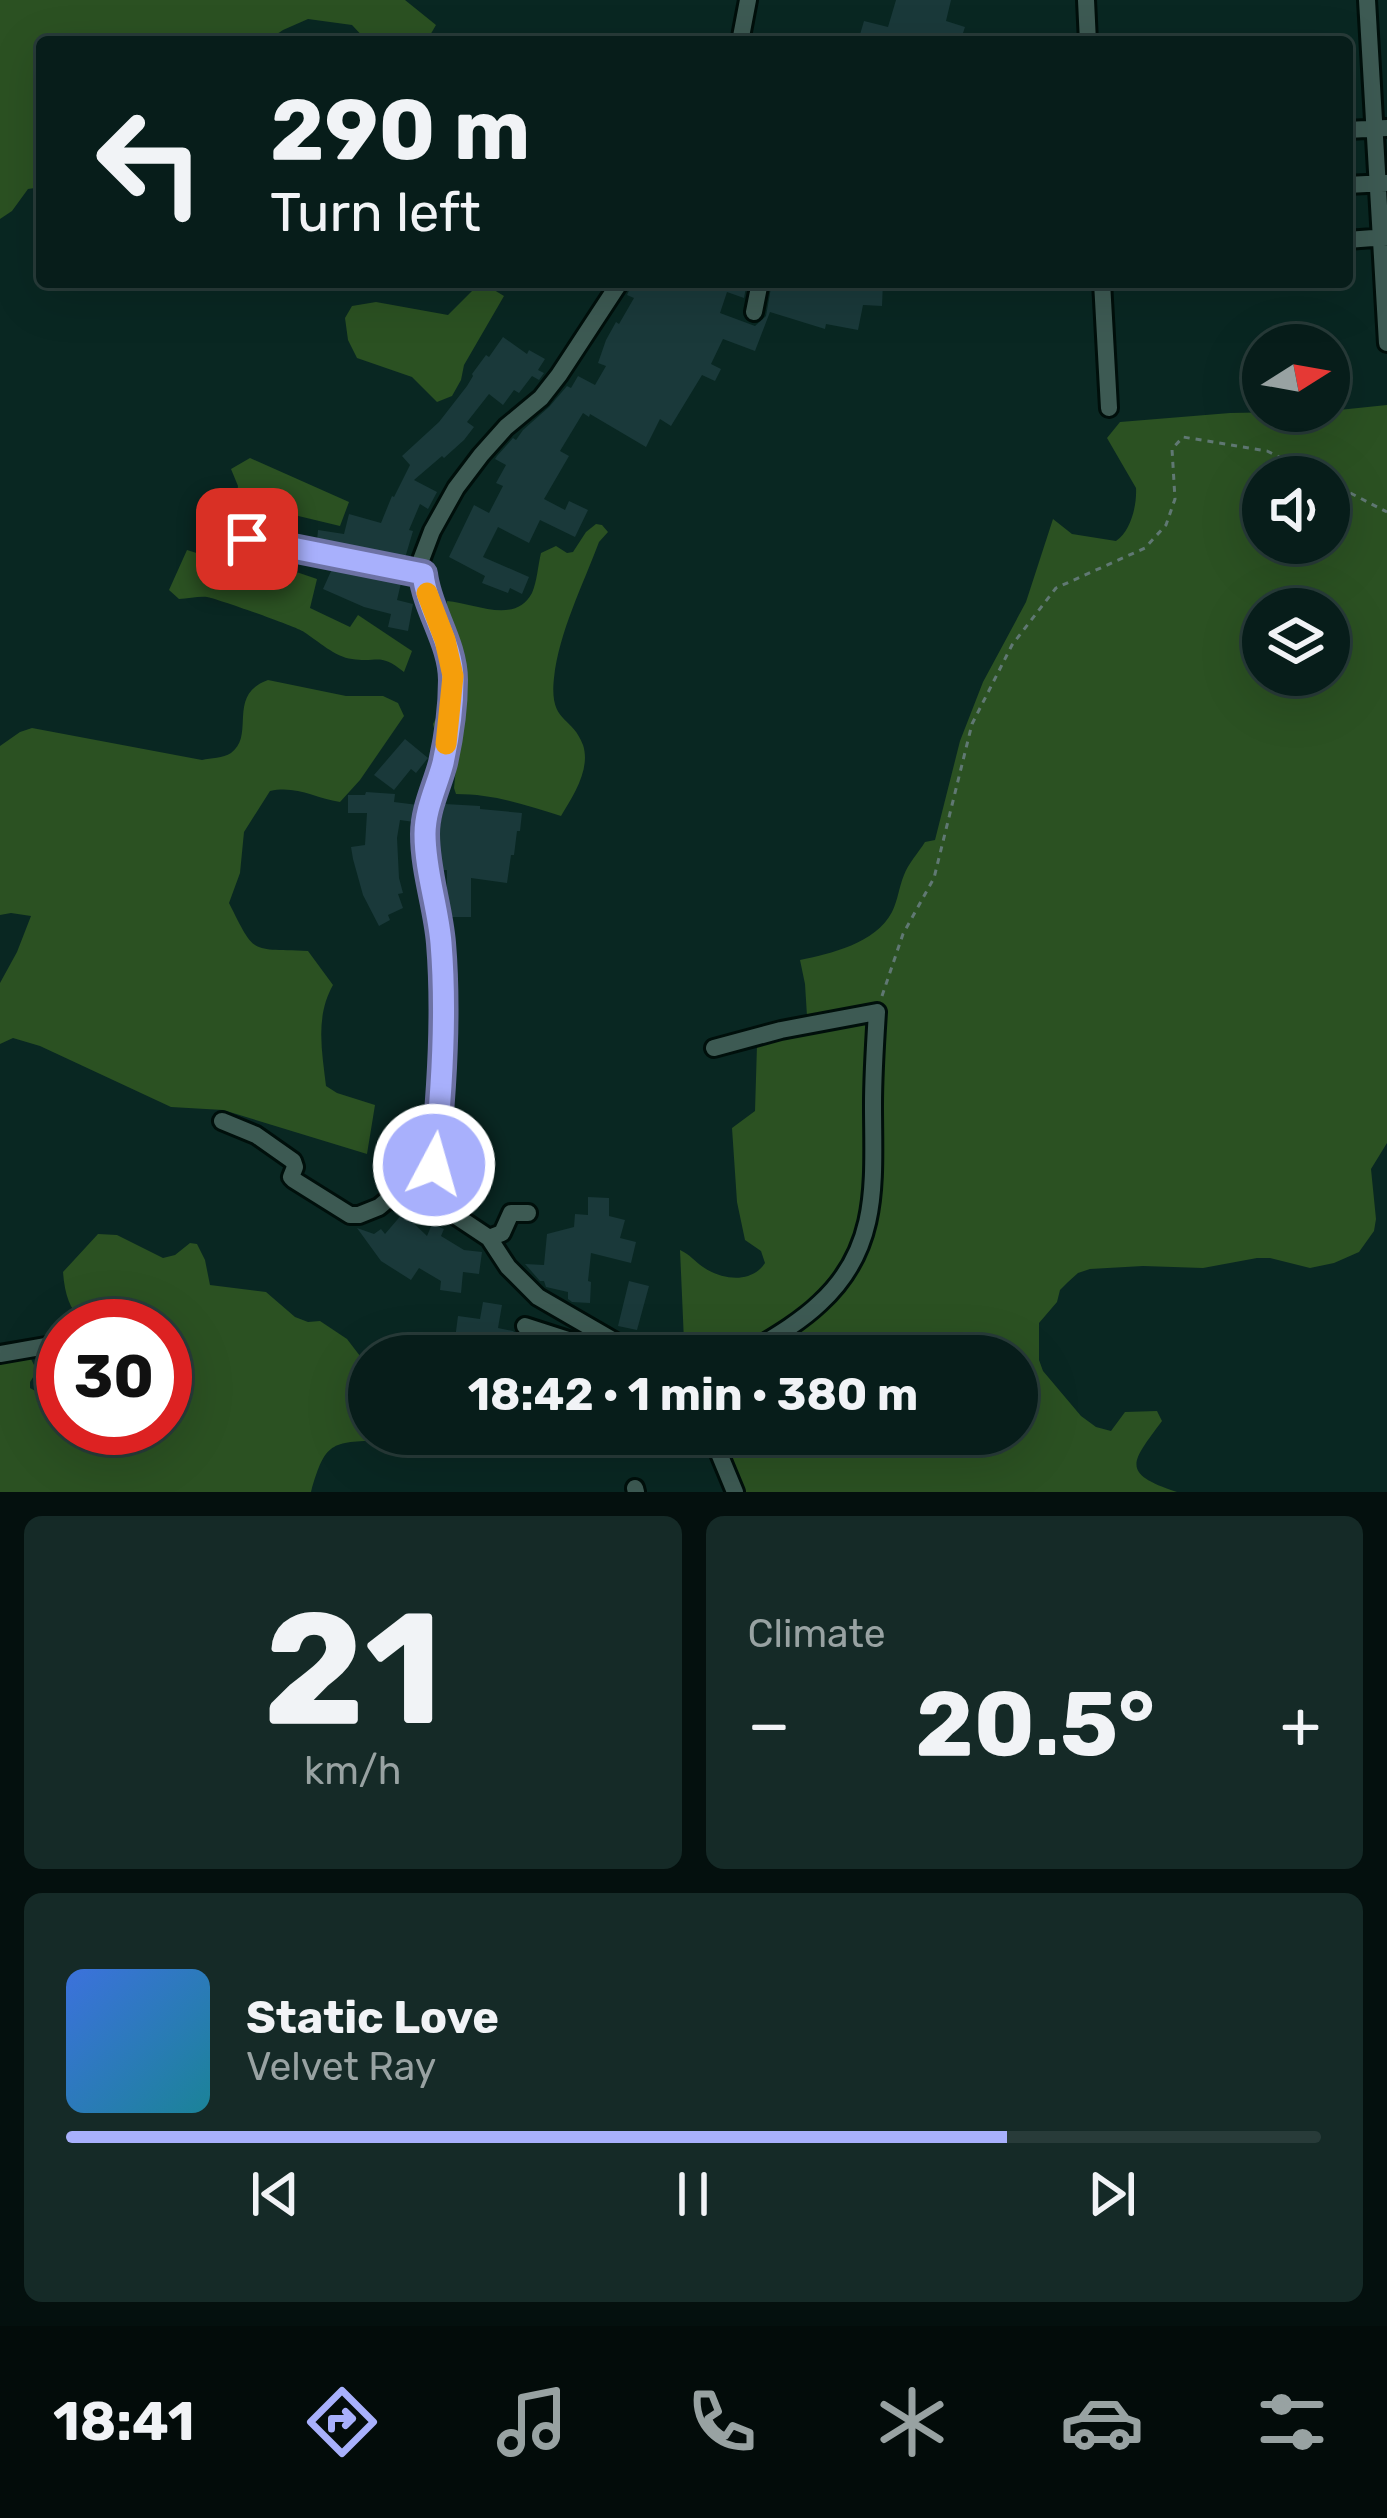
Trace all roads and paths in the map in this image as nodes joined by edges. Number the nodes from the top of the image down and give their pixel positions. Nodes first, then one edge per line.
1 (748, 0) edge
2 (1085, 0) edge
3 (1367, 0) edge
4 (741, 36) edge
5 (1088, 36) edge
6 (1381, 128) edge
7 (1382, 183) edge
8 (1384, 237) edge
9 (1353, 239) edge
10 (616, 288) edge
11 (759, 288) edge
12 (1102, 288) edge
13 (754, 312) dead end
14 (1387, 343) edge
15 (1109, 408) dead end
16 (1277, 456) edge
17 (1350, 493) edge
18 (1387, 512) edge
19 (247, 539) dead end
20 (423, 574) junction
21 (877, 1012) junction
22 (714, 1048) dead end
23 (222, 1121) dead end
24 (435, 1189) junction
25 (528, 1213) dead end
26 (489, 1238) junction
27 (525, 1326) dead end
28 (553, 1335) edge
29 (604, 1335) edge
30 (774, 1335) edge
31 (36, 1348) edge
32 (0, 1354) edge
33 (720, 1455) edge
34 (735, 1492) edge

1 - 4 street
2 - 5 street
3 - 6 street
6 - 7 street
7 - 8 street
8 - 9 street
8 - 14 street
10 - 20 street
11 - 13 street
12 - 15 street
16 - 21 path
17 - 18 path
19 - 20 street
20 - 24 street
21 - 22 street
21 - 30 street
23 - 24 street
24 - 26 street
25 - 26 street
26 - 29 street
27 - 28 street
31 - 32 street
33 - 34 street

